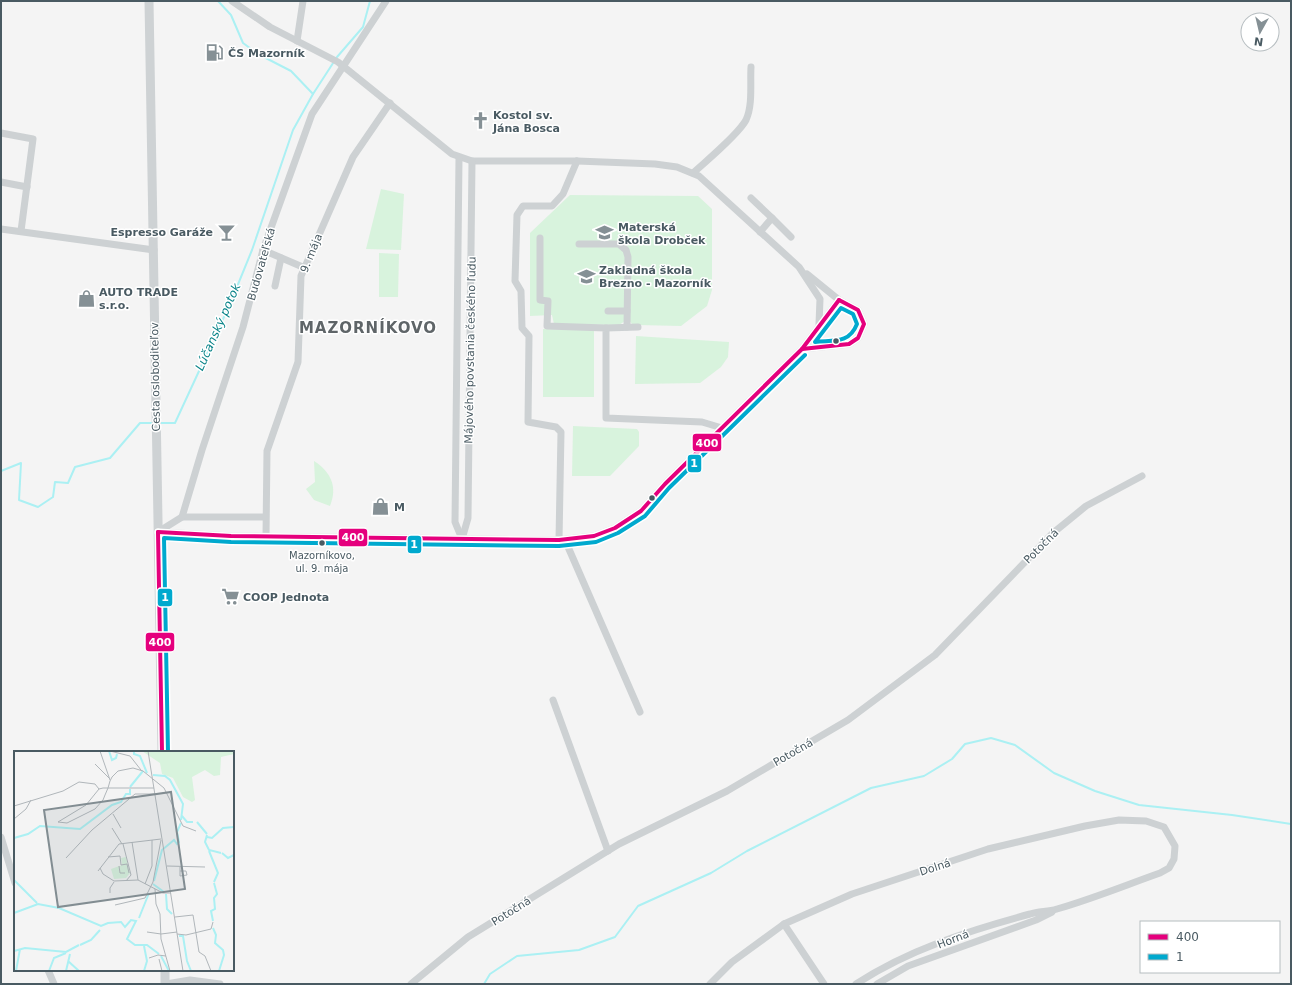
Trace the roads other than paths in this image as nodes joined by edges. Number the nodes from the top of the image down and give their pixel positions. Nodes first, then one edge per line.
1 (149, 1) edge
2 (232, 1) edge
3 (303, 1) edge
4 (386, 1) edge
5 (297, 41) junction
6 (340, 64) junction
7 (751, 67) dead end
8 (390, 103) junction
9 (1, 133) edge
10 (459, 158) junction
11 (472, 161) junction
12 (577, 161) junction
13 (693, 173) junction
14 (1, 182) edge
15 (27, 187) junction
16 (751, 198) dead end
17 (772, 218) junction
18 (1, 229) edge
19 (21, 231) junction
20 (760, 232) junction
21 (791, 237) dead end
22 (540, 238) dead end
23 (579, 244) dead end
24 (154, 250) junction
25 (263, 250) junction
26 (281, 258) junction
27 (799, 267) junction
28 (305, 268) junction
29 (275, 286) dead end
30 (839, 300) junction
31 (608, 311) dead end
32 (627, 312) junction
33 (819, 324) junction
34 (627, 327) junction
35 (638, 327) dead end
36 (606, 328) junction
37 (802, 349) junction
38 (722, 428) junction
39 (1142, 476) dead end
40 (182, 517) junction
41 (265, 517) junction
42 (158, 532) junction
43 (266, 536) junction
44 (462, 538) junction
45 (562, 540) junction
46 (553, 700) dead end
47 (640, 712) dead end
48 (162, 751) edge
49 (1, 837) edge
50 (1175, 846) joint
51 (608, 851) junction
52 (14, 880) edge
53 (1055, 910) junction
54 (784, 924) junction
55 (48, 971) edge
56 (165, 971) edge
57 (54, 984) edge
58 (166, 984) edge
59 (220, 984) edge
60 (411, 984) edge
61 (710, 984) edge
62 (824, 984) edge
63 (856, 984) edge
64 (877, 984) edge

1 - 24 main road, Cesta osloboditeľov
2 - 5 street
3 - 5 street
4 - 6 street, Budovateľská
5 - 6 street
6 - 8 street
6 - 25 street, Budovateľská
7 - 13 street
8 - 10 street
8 - 28 street, 9. mája
9 - 15 street
10 - 11 street
10 - 44 street
11 - 12 street
11 - 44 street, Májového povstania českého ľudu
12 - 13 street
12 - 45 street
13 - 20 street
14 - 15 street
15 - 19 street
16 - 17 street
17 - 20 street
17 - 21 street
18 - 19 street
19 - 24 street
20 - 27 street
22 - 36 street
23 - 32 street
24 - 42 main road, Cesta osloboditeľov
25 - 26 street
25 - 40 street, Budovateľská
26 - 28 street
26 - 29 street
27 - 30 street
27 - 33 street
28 - 41 street, 9. mája
30 - 33 street
30 - 37 street
31 - 32 street
32 - 34 street
33 - 37 street
34 - 35 street
34 - 36 street
36 - 38 street
37 - 38 street
38 - 45 street
39 - 51 street, Potočná
40 - 41 street
40 - 42 street
41 - 43 street, 9. mája
42 - 43 street
42 - 48 main road, Cesta osloboditeľov
43 - 44 street
44 - 45 street
45 - 47 street
46 - 51 street
49 - 52 street
50 - 53 street, Horná
50 - 54 street, Dolná
51 - 60 street, Potočná
53 - 63 street, Horná
53 - 64 street, Horná
54 - 61 street, Dolná
54 - 62 street
55 - 57 street
56 - 58 main road
58 - 59 street

